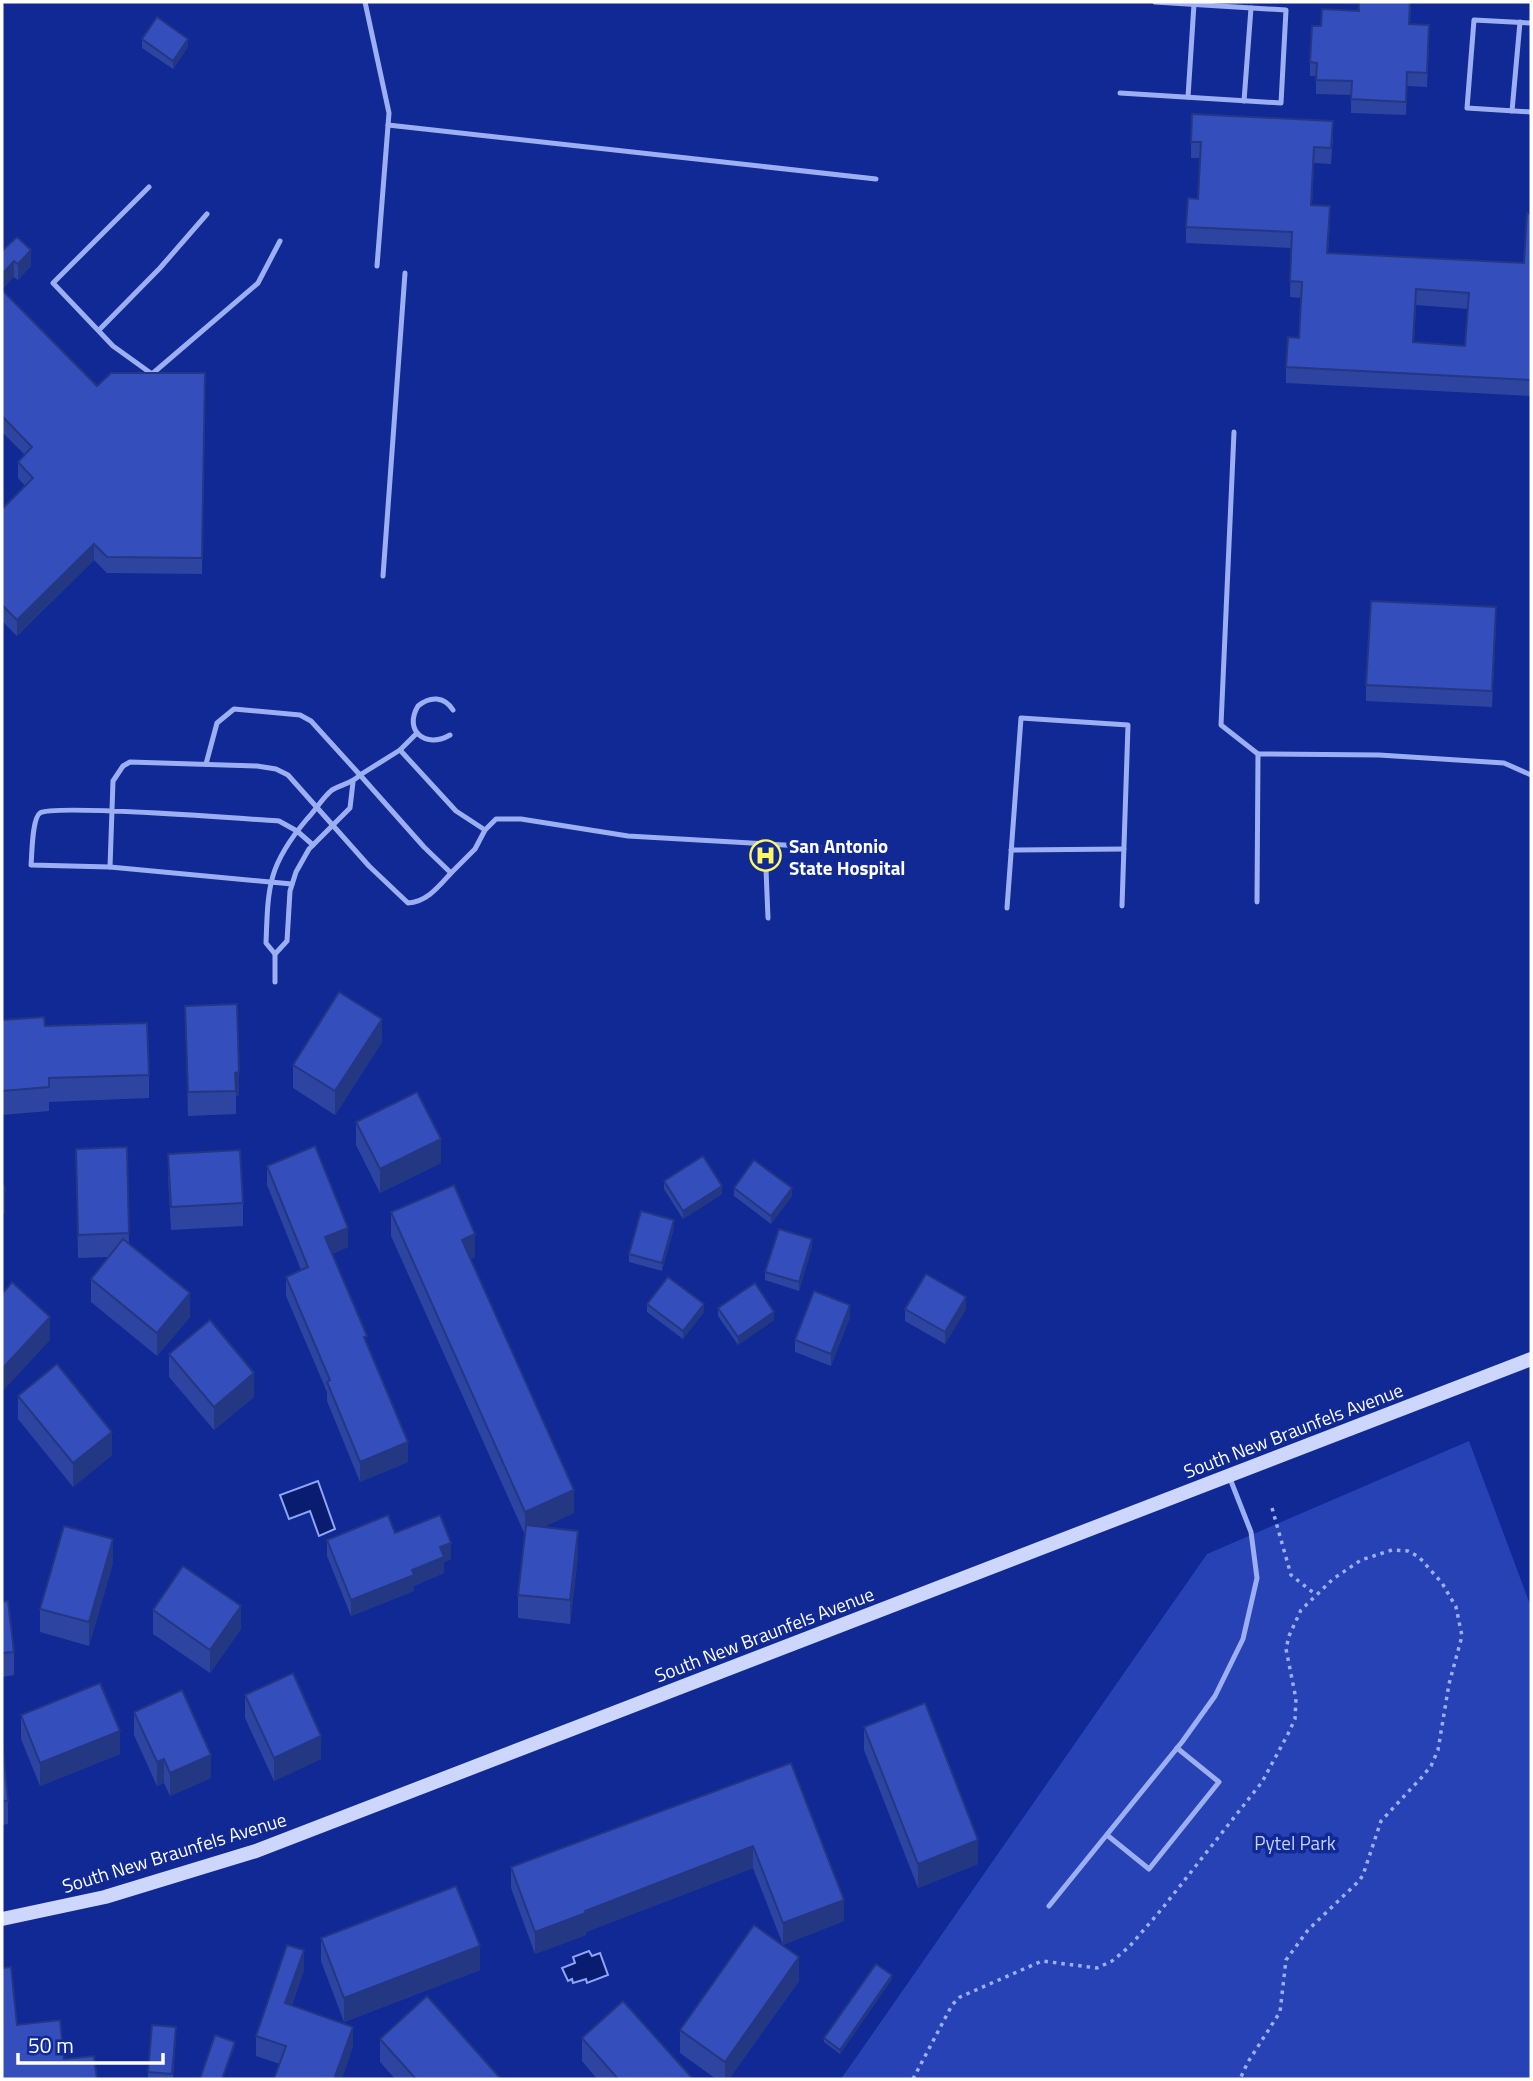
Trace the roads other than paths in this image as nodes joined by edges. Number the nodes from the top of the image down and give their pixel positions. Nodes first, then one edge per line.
1 (365, 2) edge
2 (1155, 2) edge
3 (1194, 4) junction
4 (1251, 8) junction
5 (1520, 22) junction
6 (1531, 23) edge
7 (1120, 93) dead end
8 (1188, 97) junction
9 (1244, 101) junction
10 (1512, 111) junction
11 (1531, 112) edge
12 (388, 125) junction
13 (876, 179) dead end
14 (149, 187) dead end
15 (207, 214) dead end
16 (280, 241) dead end
17 (377, 267) dead end
18 (405, 274) dead end
19 (99, 330) junction
20 (1234, 432) dead end
21 (383, 576) dead end
22 (453, 710) dead end
23 (417, 733) junction
24 (450, 735) dead end
25 (400, 750) junction
26 (1258, 754) junction
27 (206, 764) junction
28 (360, 775) junction
29 (1531, 775) edge
30 (353, 782) junction
31 (316, 809) junction
32 (112, 812) junction
33 (332, 827) junction
34 (485, 830) junction
35 (297, 831) junction
36 (313, 845) junction
37 (765, 845) junction
38 (820, 847) dead end
39 (1124, 849) junction
40 (1011, 850) junction
41 (110, 867) junction
42 (451, 873) junction
43 (271, 880) junction
44 (292, 884) junction
45 (1257, 902) dead end
46 (1122, 906) dead end
47 (1007, 908) dead end
48 (768, 918) dead end
49 (275, 954) junction
50 (275, 982) dead end
51 (1531, 1359) edge
52 (1228, 1475) junction
53 (1177, 1748) junction
54 (1107, 1835) junction
55 (1049, 1906) dead end
56 (2, 1919) edge

1 - 12 lane
2 - 3 lane
3 - 4 lane
3 - 8 lane
4 - 9 lane
4 - 9 lane
5 - 6 lane
5 - 10 lane
5 - 10 lane
7 - 8 lane
8 - 9 lane
10 - 11 lane
12 - 13 lane
12 - 17 lane
14 - 19 lane
15 - 19 lane
16 - 19 lane
18 - 21 lane
20 - 26 lane
22 - 23 lane
23 - 24 lane
23 - 25 lane
25 - 28 lane
25 - 34 lane
26 - 29 lane
26 - 45 lane
27 - 28 lane
27 - 31 lane
27 - 32 lane
28 - 30 lane
28 - 42 lane
30 - 31 lane
30 - 33 lane
31 - 33 lane
31 - 35 lane
32 - 35 lane
32 - 41 lane
32 - 41 lane
33 - 36 lane
33 - 42 lane
34 - 37 lane
34 - 42 lane
35 - 36 lane
35 - 43 lane
36 - 44 lane
37 - 38 lane
37 - 48 lane
39 - 40 lane
39 - 40 lane
39 - 46 lane
40 - 47 lane
41 - 43 lane
43 - 44 lane
43 - 49 lane
44 - 49 lane
49 - 50 lane
51 - 52 main road, South New Braunfels Avenue
52 - 53 lane
52 - 56 main road, South New Braunfels Avenue
53 - 54 lane
53 - 54 lane
54 - 55 lane

